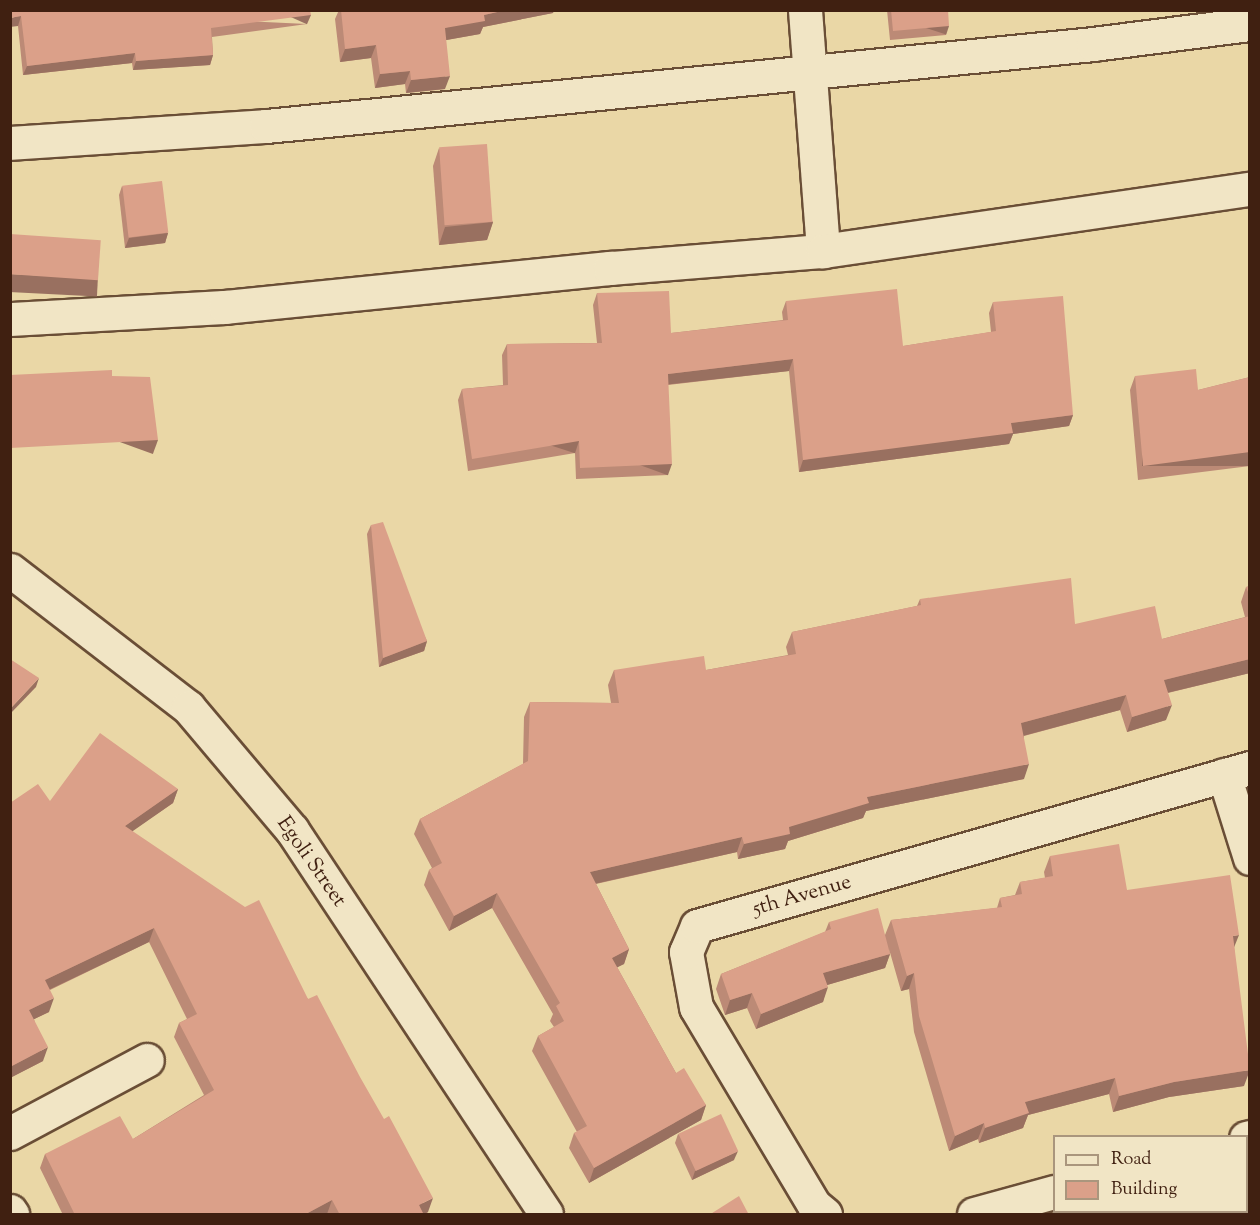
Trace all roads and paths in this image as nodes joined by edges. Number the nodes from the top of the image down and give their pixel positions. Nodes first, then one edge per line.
1 (805, 10) edge
2 (1250, 24) edge
3 (807, 71) junction
4 (10, 143) edge
5 (1250, 189) edge
6 (823, 251) junction
7 (10, 319) edge
8 (10, 570) edge
9 (1237, 771) edge
10 (1250, 858) edge
11 (147, 1060) dead end
12 (10, 1133) edge
13 (1053, 1192) edge
14 (546, 1215) edge
15 (825, 1215) edge
16 (974, 1215) edge

1 - 3 street
2 - 3 street
3 - 4 street
3 - 6 street
5 - 6 street
6 - 7 street
8 - 14 street, Egoli Street
9 - 10 street, 5th Avenue
9 - 15 street, 5th Avenue
11 - 12 street
13 - 16 street

